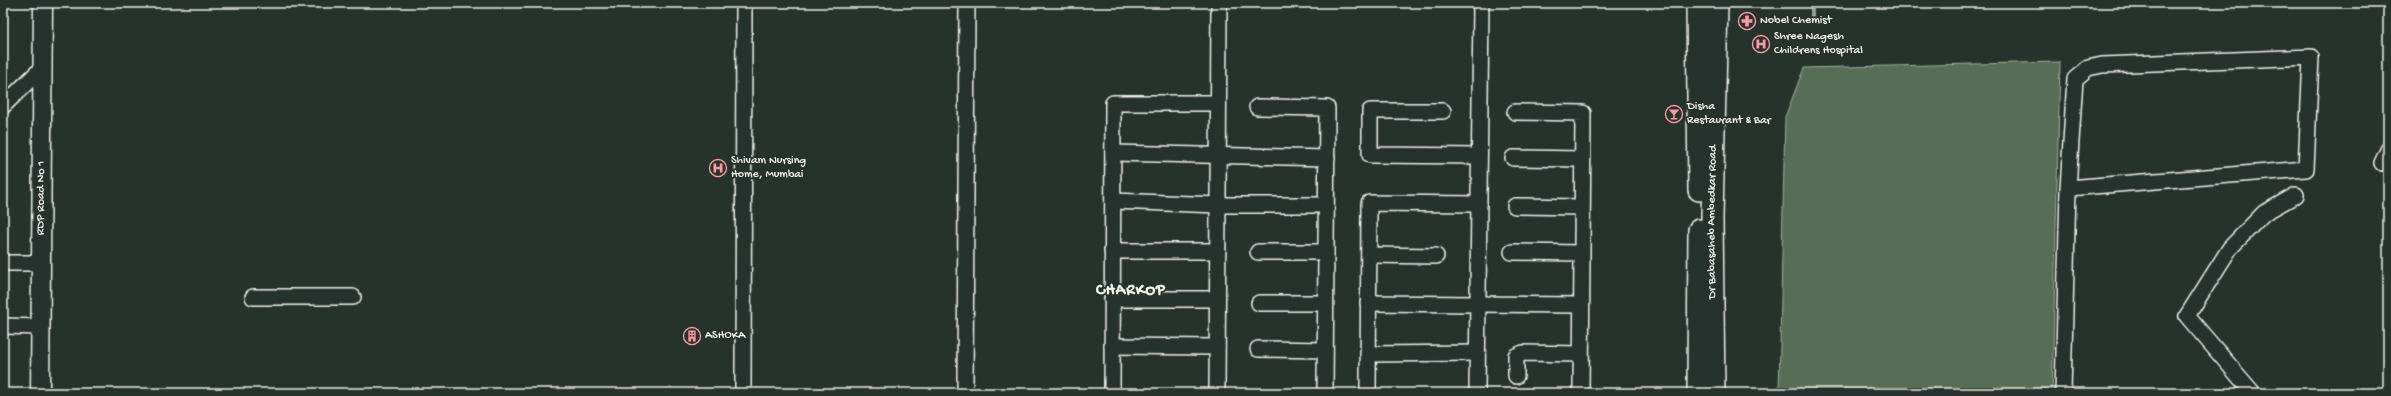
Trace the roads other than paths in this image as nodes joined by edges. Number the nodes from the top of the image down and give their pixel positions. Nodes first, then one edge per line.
1 (43, 3) edge
2 (744, 3) edge
3 (967, 3) edge
4 (1219, 3) edge
5 (1481, 3) edge
6 (1697, 3) edge
7 (1717, 3) edge
8 (43, 67) junction
9 (1706, 88) junction
10 (1218, 104) junction
11 (3, 106) edge
12 (1257, 107) dead end
13 (1443, 111) dead end
14 (1515, 112) dead end
15 (1113, 152) junction
16 (1218, 155) junction
17 (1479, 156) junction
18 (1327, 158) junction
19 (1513, 158) dead end
20 (1582, 159) junction
21 (2068, 188) junction
22 (2296, 195) dead end
23 (1113, 201) junction
24 (1479, 204) junction
25 (1218, 205) junction
26 (1326, 205) junction
27 (1515, 206) dead end
28 (1581, 207) junction
29 (1112, 251) junction
30 (1218, 252) junction
31 (1258, 252) dead end
32 (1326, 252) junction
33 (1512, 252) dead end
34 (1581, 253) junction
35 (1369, 255) junction
36 (1436, 256) dead end
37 (3, 263) edge
38 (41, 263) junction
39 (253, 297) dead end
40 (353, 297) dead end
41 (1112, 299) junction
42 (1217, 299) junction
43 (1259, 303) dead end
44 (1325, 303) junction
45 (1368, 303) junction
46 (1477, 303) junction
47 (1580, 305) junction
48 (5, 319) edge
49 (40, 327) junction
50 (1706, 340) junction
51 (1112, 346) junction
52 (1217, 347) junction
53 (1258, 349) dead end
54 (1325, 350) junction
55 (1476, 352) junction
56 (1368, 354) junction
57 (1580, 354) junction
58 (1516, 376) dead end
59 (40, 393) edge
60 (743, 393) edge
61 (965, 393) edge
62 (1112, 393) edge
63 (1217, 393) edge
64 (1325, 393) edge
65 (1368, 393) edge
66 (1477, 393) edge
67 (1581, 393) edge
68 (1698, 393) edge
69 (1714, 393) edge
70 (2063, 393) edge
71 (2253, 393) edge

1 - 8 street, RDP Road No 1
2 - 60 street
3 - 61 street
4 - 10 street
5 - 17 street
6 - 9 main road, Dr Babasaheb Ambedkar Road
7 - 9 main road, Dr Babasaheb Ambedkar Road
8 - 11 street
8 - 38 street, RDP Road No 1
9 - 50 main road, Dr Babasaheb Ambedkar Road
10 - 15 street
10 - 16 street
12 - 18 street
13 - 17 street
14 - 20 street
15 - 16 street
15 - 23 street
16 - 18 street
16 - 25 street
17 - 24 street
18 - 26 street
19 - 20 street
20 - 28 street
21 - 21 street
21 - 70 street
22 - 71 street
23 - 25 street
23 - 29 street
24 - 35 street
24 - 46 street
25 - 26 street
25 - 30 street
26 - 32 street
27 - 28 street
28 - 34 street
29 - 30 street
29 - 41 street
30 - 42 street
31 - 32 street
32 - 44 street
33 - 34 street
34 - 47 street
35 - 36 street
35 - 45 street
37 - 38 street
38 - 49 street, RDP Road No 1
39 - 40 street
41 - 42 street
41 - 51 street
42 - 52 street
43 - 44 street
44 - 54 street
45 - 46 street
45 - 56 street
46 - 47 street
46 - 55 street
47 - 57 street
48 - 49 street
49 - 59 street, RDP Road No 1
50 - 68 main road, Dr Babasaheb Ambedkar Road
50 - 69 main road, Dr Babasaheb Ambedkar Road
51 - 52 street
51 - 62 street
52 - 63 street
53 - 54 street
54 - 64 street
55 - 56 street
55 - 66 street
56 - 65 street
57 - 58 street
57 - 67 street

